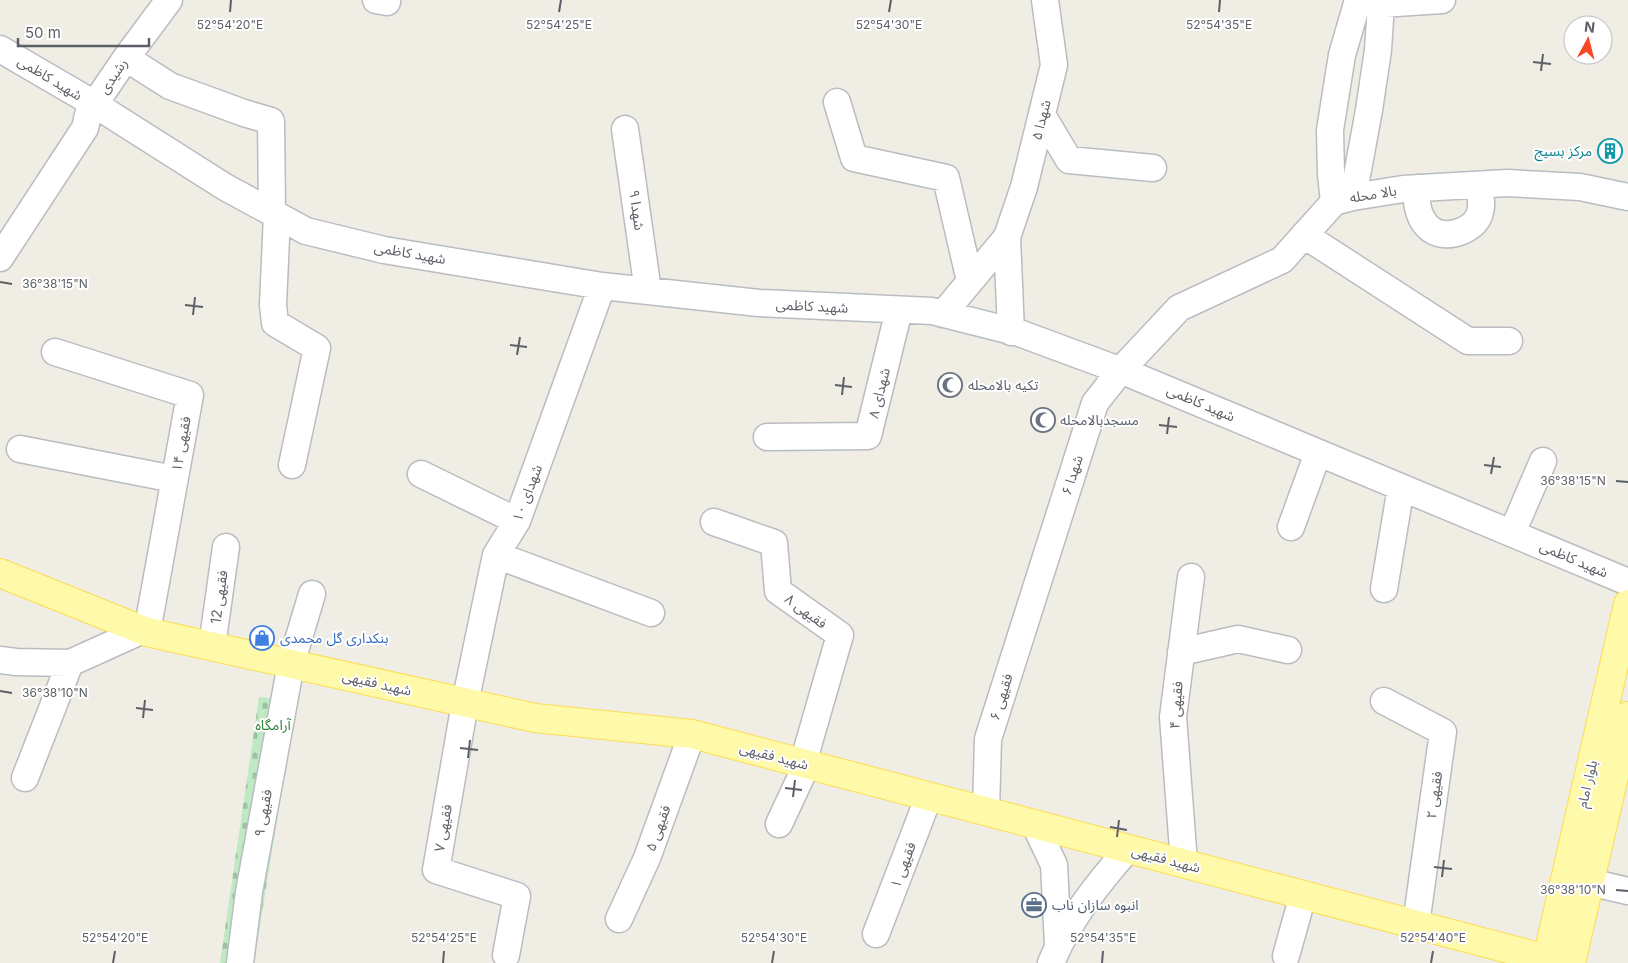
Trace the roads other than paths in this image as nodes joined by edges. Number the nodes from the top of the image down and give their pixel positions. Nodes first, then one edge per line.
1 (169, 0) edge
2 (376, 0) edge
3 (387, 0) edge
4 (1045, 0) edge
5 (1442, 0) edge
6 (1370, 1) edge
7 (3, 58) edge
8 (126, 58) junction
9 (837, 102) dead end
10 (92, 103) junction
11 (1042, 115) junction
12 (625, 129) dead end
13 (1153, 168) dead end
14 (1477, 185) junction
15 (1417, 188) junction
16 (1628, 197) edge
17 (1343, 199) junction
18 (275, 214) junction
19 (1304, 236) junction
20 (1007, 237) junction
21 (0, 258) edge
22 (970, 281) junction
23 (602, 286) junction
24 (648, 291) junction
25 (899, 310) junction
26 (943, 314) junction
27 (1011, 332) junction
28 (1509, 341) dead end
29 (55, 352) dead end
30 (1121, 370) junction
31 (767, 437) dead end
32 (20, 449) dead end
33 (1318, 453) junction
34 (1543, 461) dead end
35 (292, 465) dead end
36 (421, 474) dead end
37 (174, 479) junction
38 (1401, 487) junction
39 (517, 521) junction
40 (714, 522) dead end
41 (1291, 527) dead end
42 (1512, 533) junction
43 (226, 547) dead end
44 (496, 555) junction
45 (0, 573) edge
46 (1191, 577) dead end
47 (1628, 582) edge
48 (1036, 586) joint
49 (1384, 589) dead end
50 (312, 594) dead end
51 (1628, 604) edge
52 (651, 613) dead end
53 (145, 631) junction
54 (212, 646) junction
55 (1288, 650) dead end
56 (1181, 652) junction
57 (70, 663) junction
58 (291, 664) junction
59 (1, 665) edge
60 (1384, 701) dead end
61 (465, 703) junction
62 (1620, 709) edge
63 (692, 734) junction
64 (805, 764) junction
65 (25, 778) dead end
66 (929, 796) junction
67 (986, 811) junction
68 (779, 824) dead end
69 (1035, 825) junction
70 (1128, 849) junction
71 (1184, 863) junction
72 (1589, 882) junction
73 (1628, 891) edge
74 (1303, 894) junction
75 (619, 919) dead end
76 (1416, 924) junction
77 (876, 934) dead end
78 (1054, 954) edge
79 (506, 955) dead end
80 (1286, 956) dead end
81 (1556, 962) edge
82 (240, 963) edge

1 - 8 street, رشیدی
2 - 3 street
4 - 11 street, شهدا ۵
5 - 6 street
6 - 17 street
6 - 17 street
7 - 10 street, شهید کاظمی
8 - 10 street, رشیدی
8 - 18 street
9 - 22 street
10 - 18 street, شهید کاظمی
10 - 21 street
11 - 13 street
11 - 20 street, شهدا ۵
12 - 24 street, شهدا ۹
14 - 15 street, بالا محله
14 - 15 street
14 - 16 street, بالا محله
15 - 17 street, بالا محله
17 - 19 street, بالا محله
18 - 23 street, شهید کاظمی
18 - 35 street
19 - 28 street
19 - 30 street, بالا محله
20 - 22 street, شهدا ۵
20 - 27 street, شهدا ۵
22 - 26 street, شهدا ۵
23 - 24 street, شهید کاظمی
23 - 39 street, شهدای ۱۰
24 - 25 street, شهید کاظمی
25 - 26 street, شهید کاظمی
25 - 31 street, شهدای ۸
26 - 27 street, شهید کاظمی
27 - 30 street, شهید کاظمی
29 - 37 street, فقیهی ۱۴
30 - 33 street, شهید کاظمی
30 - 48 street, شهدا ۶
32 - 37 street
33 - 38 street, شهید کاظمی
33 - 41 street
34 - 42 street
36 - 39 street
37 - 53 street, فقیهی ۱۴
38 - 42 street, شهید کاظمی
38 - 49 street
39 - 44 street, شهدای ۱۰
40 - 64 street, فقیهی ۸
42 - 47 street, شهید کاظمی
43 - 54 street, فقیهی 12
44 - 52 street
44 - 61 street, شهدای ۱۰
45 - 53 main road, شهید فقیهی
46 - 56 street, فقیهی ۴
48 - 67 street, فقیهی ۶
50 - 58 street, فقیهی ۹
51 - 62 main road, بلوار امام
53 - 54 main road, شهید فقیهی
53 - 57 street
54 - 58 main road, شهید فقیهی
55 - 56 street
56 - 71 street, فقیهی ۴
57 - 59 street
57 - 65 street
58 - 61 main road, شهید فقیهی
58 - 82 street, فقیهی ۹
60 - 76 street, فقیهی ۲
61 - 63 main road, شهید فقیهی
61 - 79 street, فقیهی ۷
62 - 72 main road, بلوار امام
62 - 81 main road, بلوار امام
63 - 64 main road, شهید فقیهی
63 - 75 street, فقیهی ۵
64 - 66 main road, شهید فقیهی
64 - 68 street
66 - 67 main road, شهید فقیهی
66 - 77 street, فقیهی ۱
67 - 69 main road, شهید فقیهی
69 - 70 main road, شهید فقیهی
69 - 78 street
70 - 71 main road, شهید فقیهی
70 - 78 street
71 - 74 main road, شهید فقیهی
72 - 73 street
72 - 81 main road, بلوار امام
74 - 76 main road, شهید فقیهی
74 - 80 street
76 - 81 main road, شهید فقیهی

